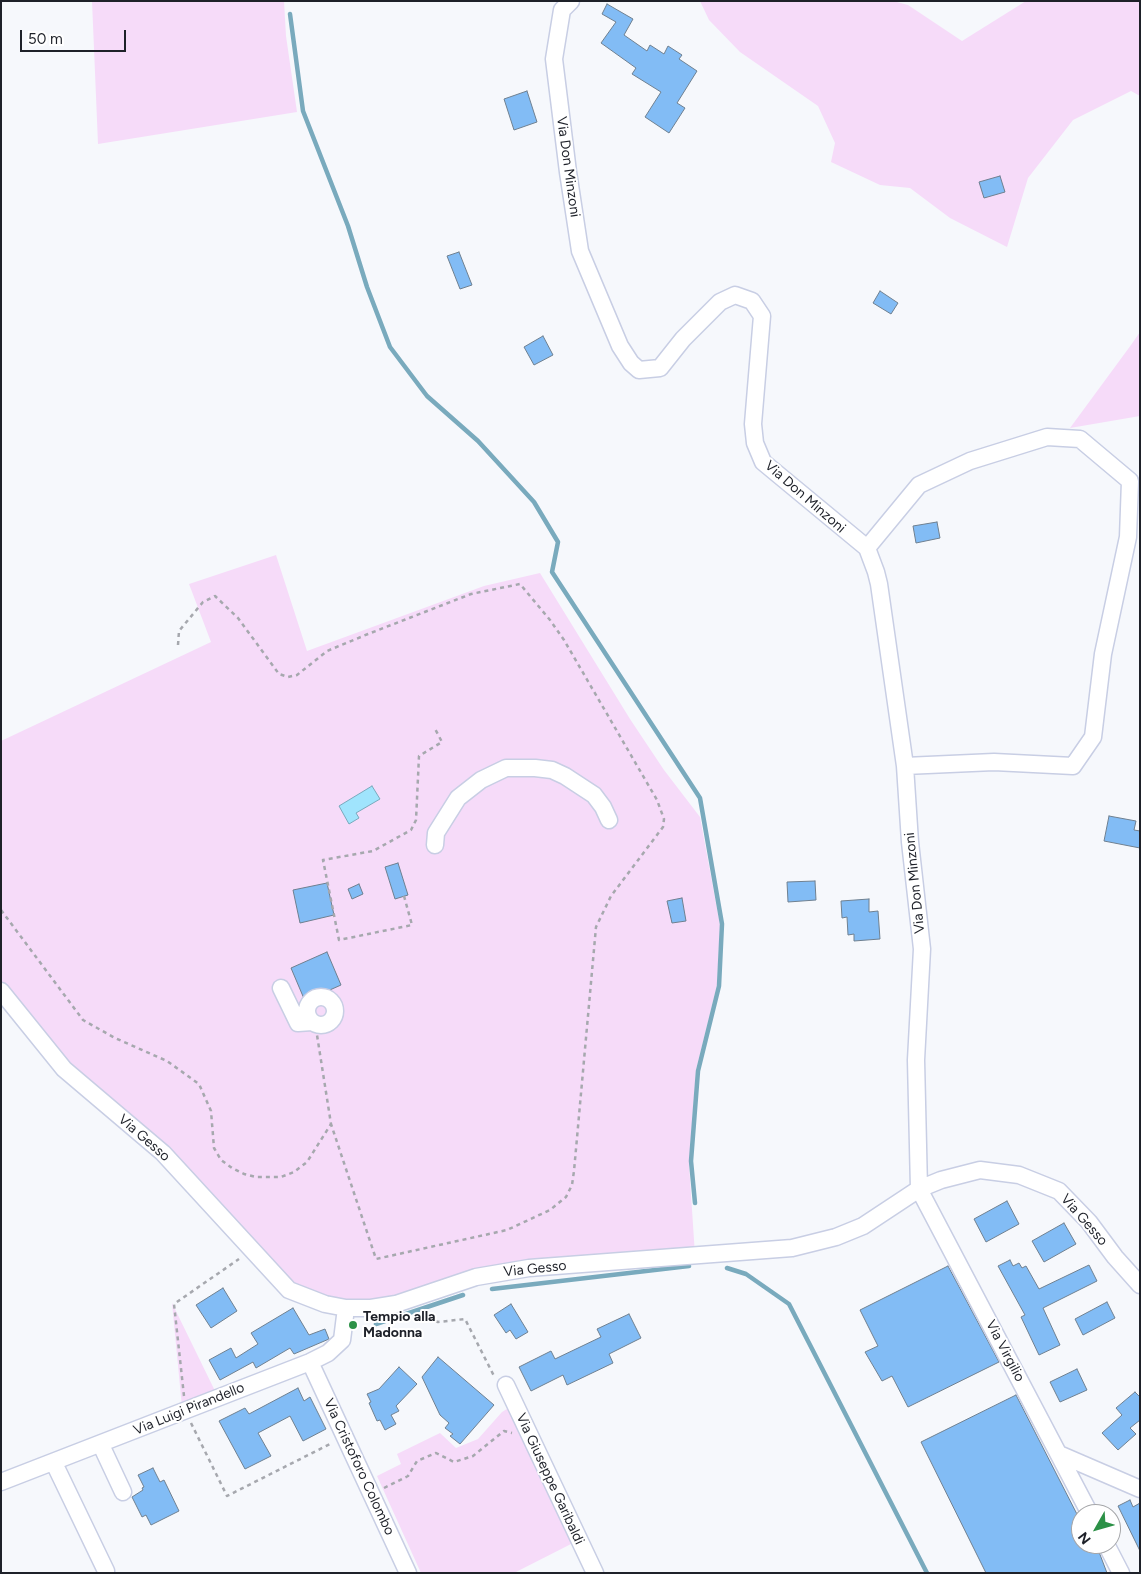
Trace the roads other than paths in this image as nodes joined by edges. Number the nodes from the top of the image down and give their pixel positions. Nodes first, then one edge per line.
1 (565, 4) edge
2 (866, 548) junction
3 (905, 766) junction
4 (609, 820) dead end
5 (435, 845) dead end
6 (281, 988) dead end
7 (1, 991) edge
8 (314, 1024) road end
9 (919, 1189) junction
10 (1140, 1285) edge
11 (346, 1308) junction
12 (310, 1362) junction
13 (501, 1381) road end
14 (101, 1444) junction
15 (1059, 1454) junction
16 (54, 1462) junction
17 (1, 1482) edge
18 (1140, 1489) edge
19 (124, 1492) dead end
20 (1085, 1504) edge
21 (1111, 1554) edge
22 (106, 1571) dead end
23 (408, 1573) edge
24 (595, 1573) edge
25 (1121, 1573) edge

1 - 2 street, Via Don Minzoni
2 - 3 street, Via Don Minzoni
2 - 3 street
3 - 9 street, Via Don Minzoni
4 - 5 street
6 - 8 street
7 - 11 street, Via Gesso
9 - 10 street, Via Gesso
9 - 11 street, Via Gesso
9 - 15 street, Via Virgilio
11 - 12 street, Via Luigi Pirandello
12 - 14 street, Via Luigi Pirandello
12 - 23 street, Via Cristoforo Colombo
13 - 24 street, Via Giuseppe Garibaldi
14 - 16 street, Via Luigi Pirandello
14 - 19 street
15 - 18 street
15 - 20 street, Via Virgilio
16 - 17 street, Via Luigi Pirandello
16 - 22 street
21 - 25 street

